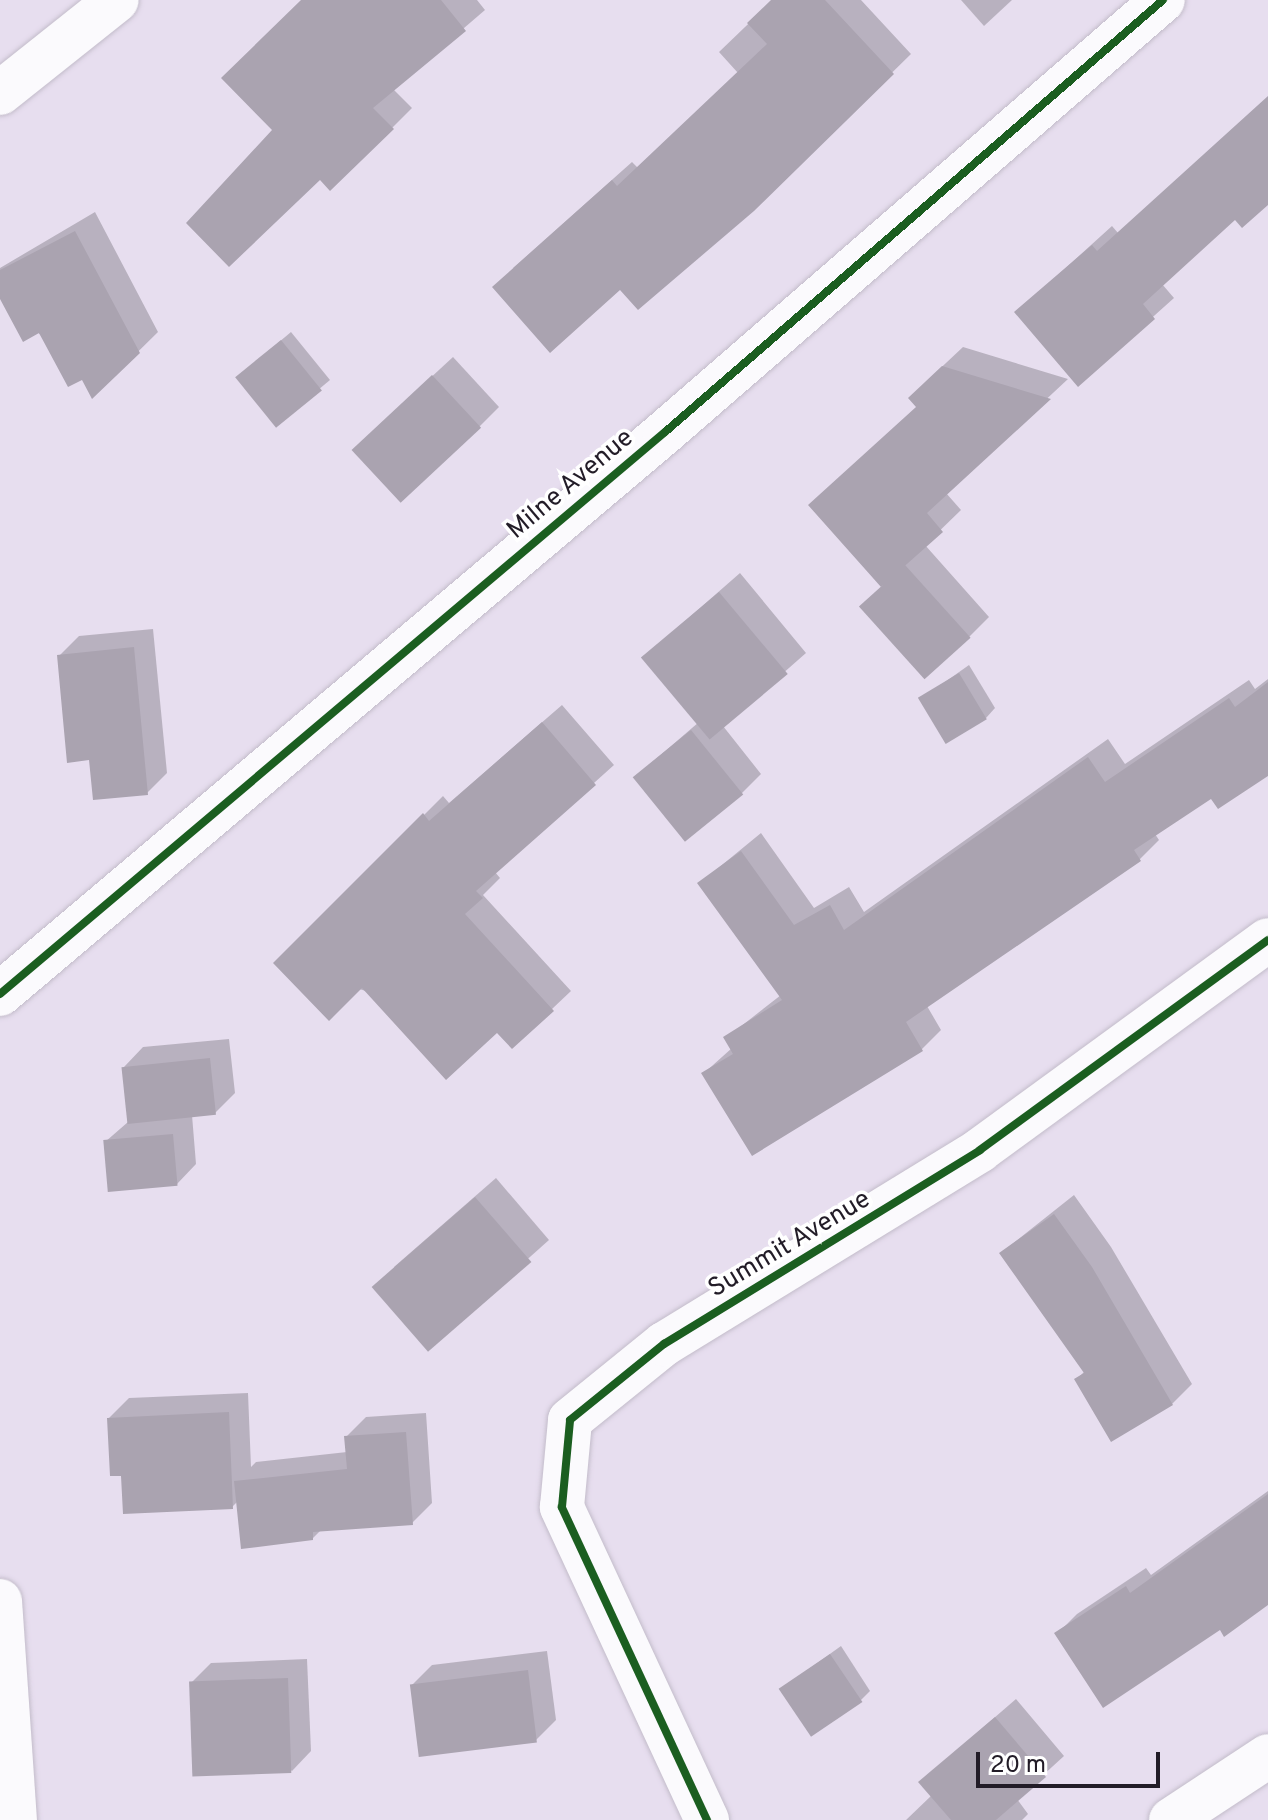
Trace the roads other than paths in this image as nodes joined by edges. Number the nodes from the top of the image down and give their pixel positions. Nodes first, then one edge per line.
1 (117, 0) edge
2 (1163, 0) edge
3 (0, 93) edge
4 (1268, 940) edge
5 (0, 994) edge
6 (0, 1601) edge
7 (1268, 1756) edge
8 (15, 1820) edge
9 (707, 1820) edge
10 (1171, 1820) edge

1 - 3 street
2 - 5 street, Milne Avenue
4 - 9 street, Summit Avenue
6 - 8 street
7 - 10 street

